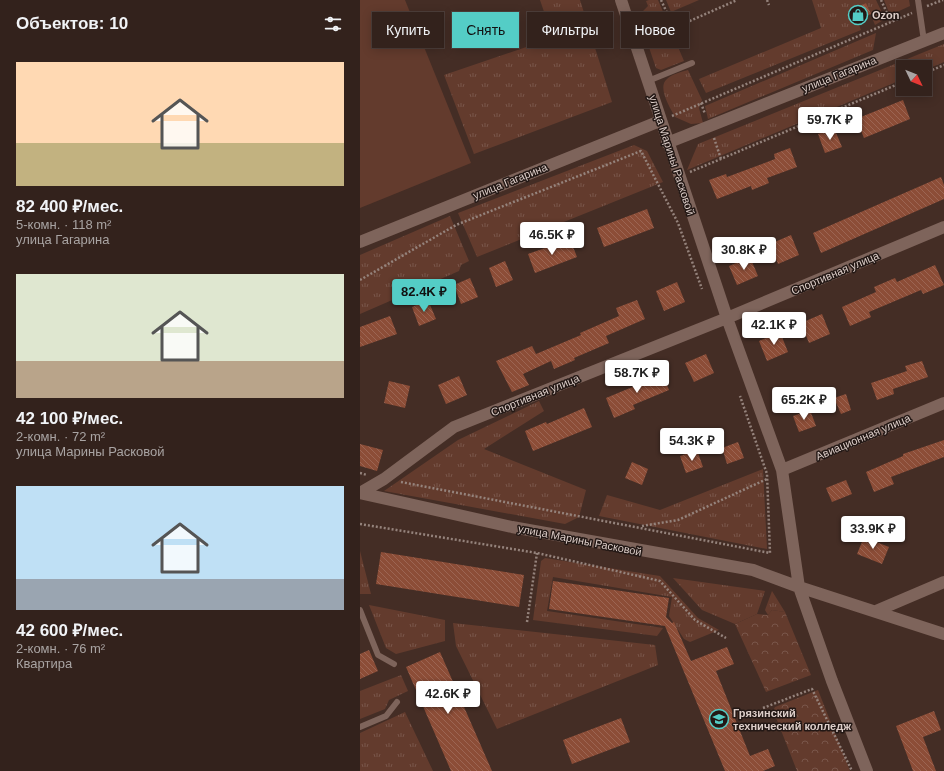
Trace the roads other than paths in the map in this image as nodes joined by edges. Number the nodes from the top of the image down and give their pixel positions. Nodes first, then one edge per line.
1 (621, 0) edge
2 (918, 0) edge
3 (944, 33) edge
4 (924, 41) junction
5 (692, 63) dead end
6 (648, 81) junction
7 (660, 121) junction
8 (667, 143) junction
9 (944, 228) edge
10 (360, 242) edge
11 (727, 318) junction
12 (944, 403) edge
13 (782, 470) junction
14 (360, 493) edge
15 (944, 582) edge
16 (799, 587) junction
17 (360, 610) edge
18 (876, 611) junction
19 (944, 634) edge
20 (394, 664) dead end
21 (397, 702) dead end
22 (360, 727) edge
23 (867, 771) edge

1 - 6 street, улица Марины Расковой
2 - 4 lane
3 - 4 street, улица Гагарина
4 - 8 street, улица Гагарина
5 - 6 lane
6 - 7 street, улица Марины Расковой
7 - 8 street, улица Марины Расковой
7 - 10 street, улица Гагарина
8 - 11 street, улица Марины Расковой
9 - 11 street, Спортивная улица
11 - 13 street, улица Марины Расковой
11 - 14 street, Спортивная улица
12 - 13 street, Авиационная улица
13 - 16 street, улица Марины Расковой
14 - 16 street, улица Марины Расковой
15 - 18 street
16 - 18 street, улица Марины Расковой
16 - 23 street, улица Марины Расковой
17 - 20 lane
18 - 19 street, улица Марины Расковой
21 - 22 lane

